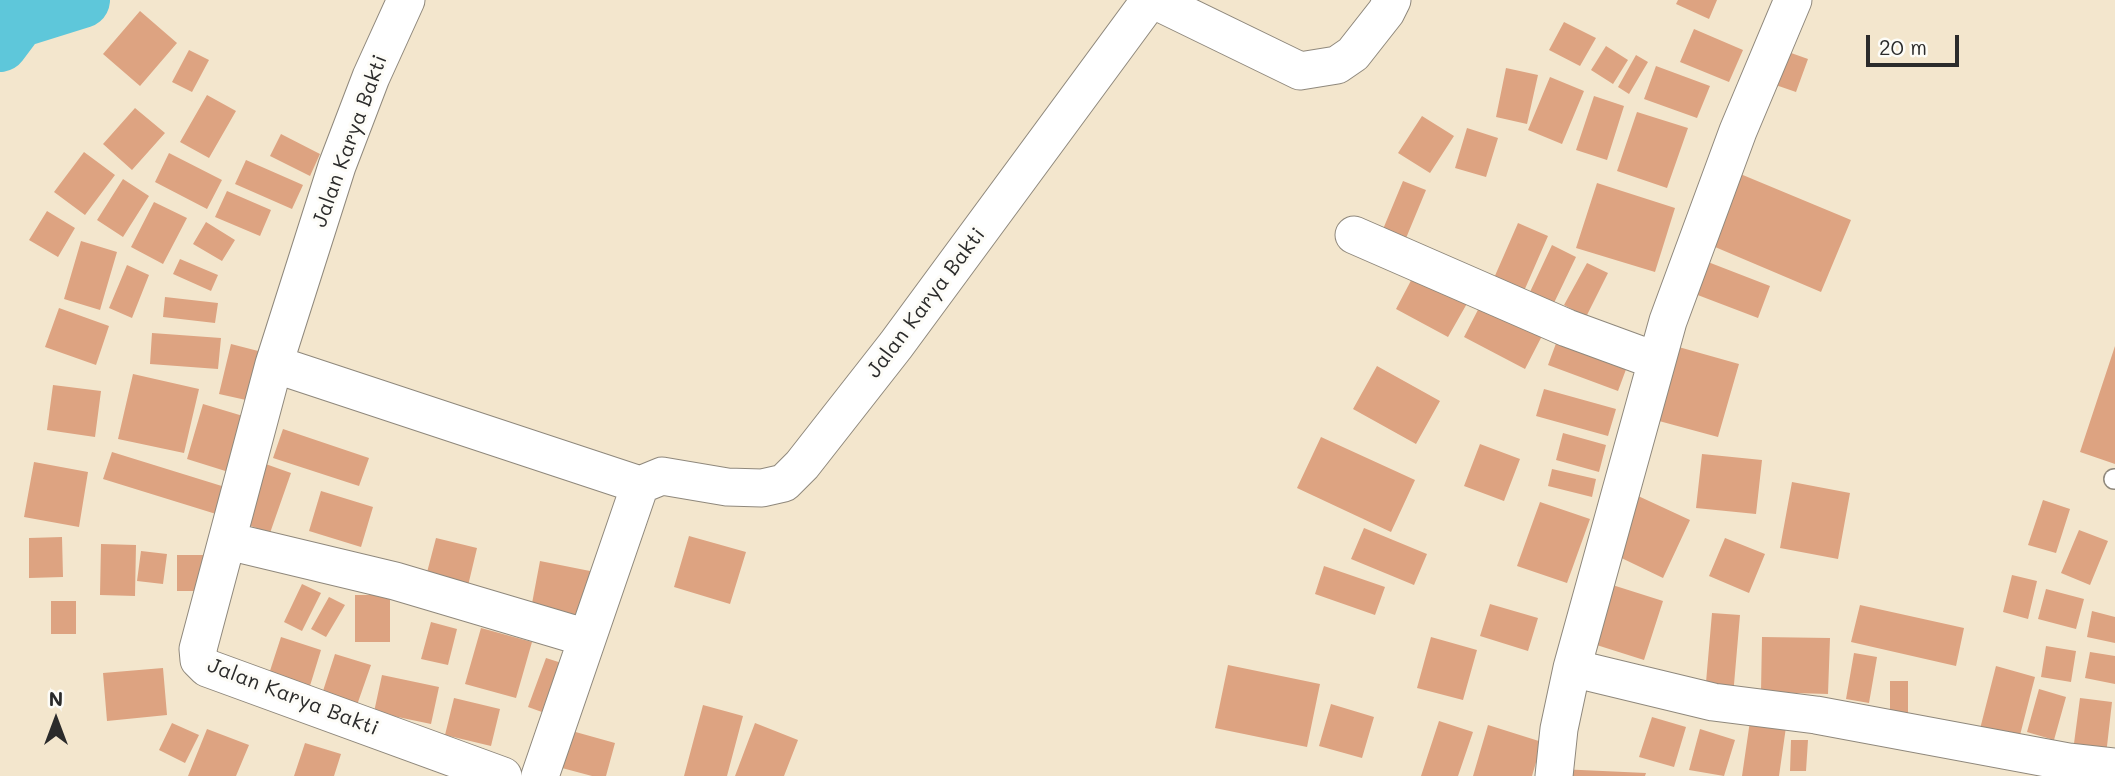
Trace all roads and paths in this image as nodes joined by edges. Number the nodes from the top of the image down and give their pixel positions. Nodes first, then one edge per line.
1 (406, 0) edge
2 (1152, 0) edge
3 (1392, 0) edge
4 (1793, 0) edge
5 (1354, 235) dead end
6 (1657, 361) junction
7 (274, 364) junction
8 (640, 485) junction
9 (228, 541) junction
10 (587, 638) junction
11 (1572, 668) junction
12 (2115, 767) edge
13 (503, 776) edge
14 (540, 776) edge
15 (1554, 776) edge

1 - 7 street, Jalan Karya Bakti
2 - 3 street
2 - 8 street, Jalan Karya Bakti
4 - 6 street
5 - 6 street
6 - 11 street
7 - 8 street
7 - 9 street, Jalan Karya Bakti
8 - 10 street
9 - 10 street
9 - 13 street, Jalan Karya Bakti
10 - 14 street
11 - 12 street
11 - 15 street

